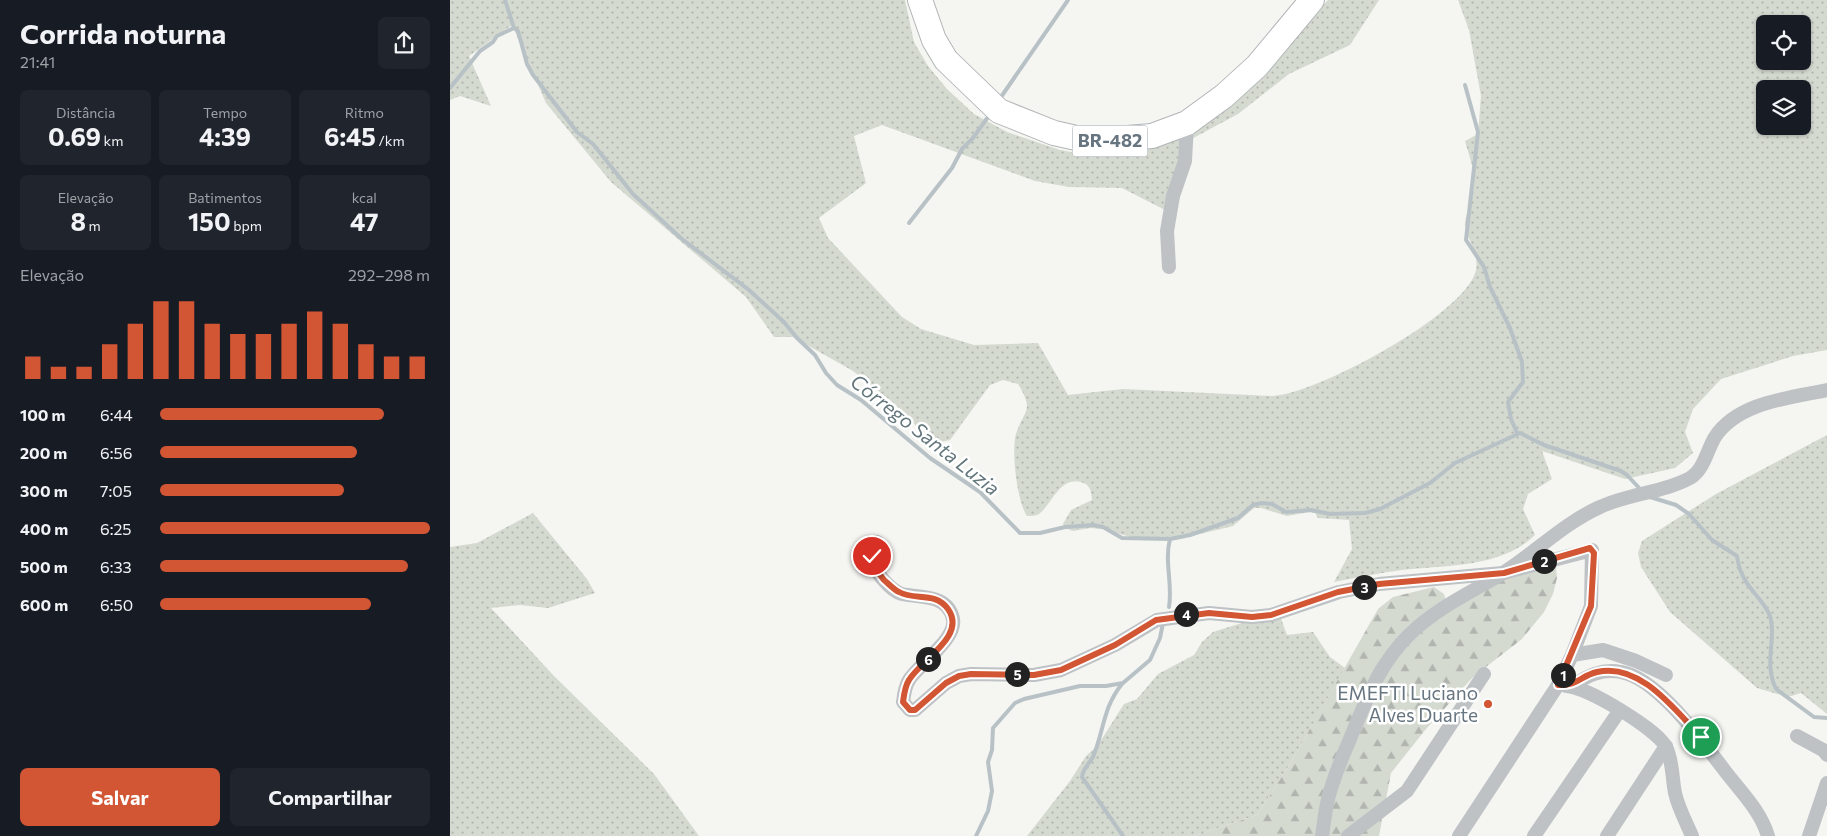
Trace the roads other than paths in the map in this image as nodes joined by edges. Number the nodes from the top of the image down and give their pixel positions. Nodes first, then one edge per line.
1 (920, 0) edge
2 (1312, 0) edge
3 (1187, 123) junction
4 (1169, 268) dead end
5 (1827, 390) edge
6 (877, 542) dead end
7 (1504, 573) junction
8 (1572, 655) junction
9 (1484, 674) dead end
10 (1666, 675) dead end
11 (1565, 686) junction
12 (1620, 710) junction
13 (1797, 736) dead end
14 (1666, 746) junction
15 (1827, 755) edge
16 (1827, 783) edge
17 (1690, 830) edge
18 (1322, 836) edge
19 (1348, 836) edge
20 (1459, 836) edge
21 (1534, 836) edge
22 (1607, 836) edge
23 (1679, 836) edge
24 (1768, 836) edge
25 (1809, 836) edge

1 - 3 highway, BR-482
2 - 3 highway, BR-482
3 - 4 street
5 - 7 street
6 - 7 street
7 - 8 street
7 - 18 street
8 - 10 street
8 - 11 street
9 - 19 street
11 - 12 street
11 - 20 street
11 - 24 street
12 - 14 street
12 - 21 street
13 - 15 street
14 - 17 street
14 - 22 street
16 - 25 street
17 - 23 street

